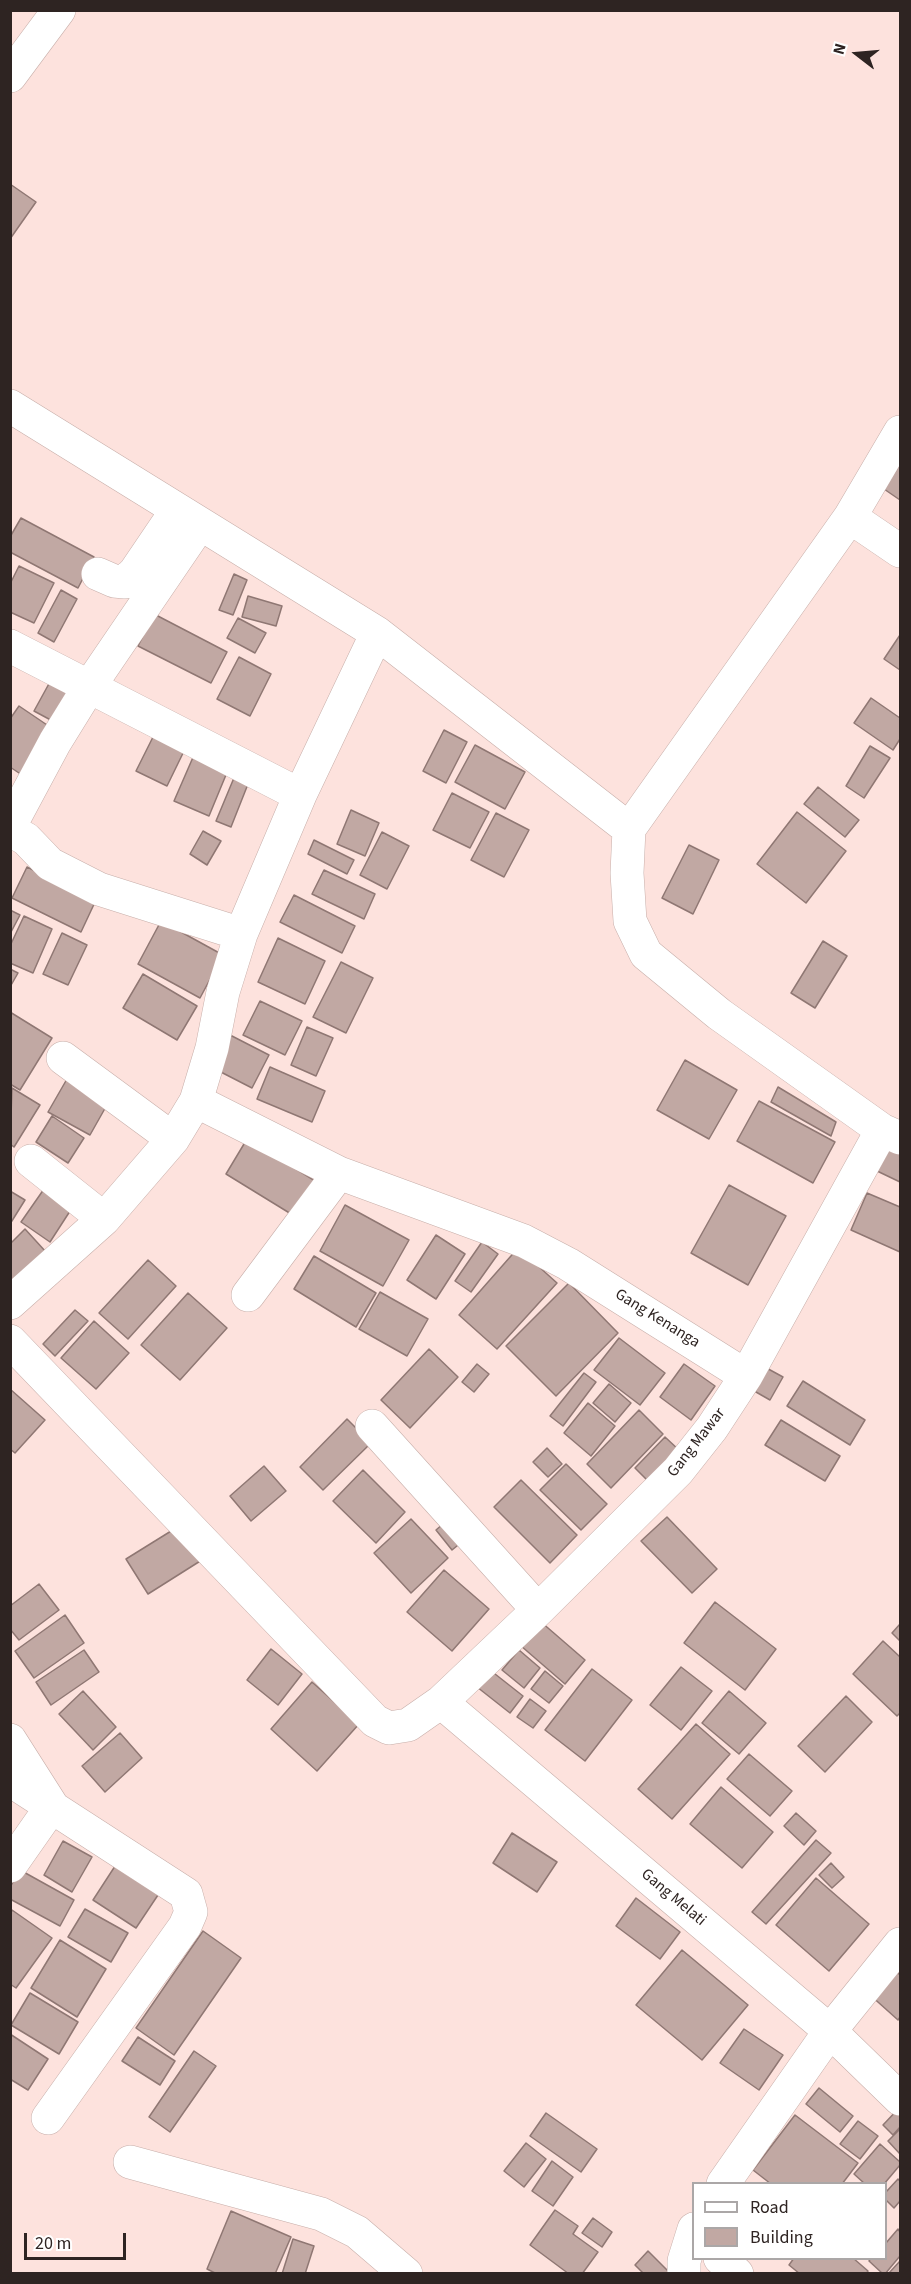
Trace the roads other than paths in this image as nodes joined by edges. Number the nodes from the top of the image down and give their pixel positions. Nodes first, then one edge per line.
1 (59, 10) edge
2 (10, 76) edge
3 (10, 406) edge
4 (900, 432) edge
5 (189, 517) junction
6 (850, 517) junction
7 (900, 551) edge
8 (98, 574) dead end
9 (377, 633) junction
10 (10, 646) edge
11 (90, 687) junction
12 (300, 795) junction
13 (10, 828) edge
14 (629, 829) junction
15 (241, 934) junction
16 (63, 1058) dead end
17 (196, 1101) junction
18 (891, 1134) edge
19 (173, 1139) junction
20 (31, 1161) dead end
21 (339, 1173) junction
22 (104, 1219) junction
23 (248, 1294) dead end
24 (10, 1303) edge
25 (10, 1341) edge
26 (746, 1376) junction
27 (372, 1426) dead end
28 (538, 1610) junction
29 (441, 1702) junction
30 (10, 1740) edge
31 (10, 1780) edge
32 (52, 1806) junction
33 (10, 1866) edge
34 (900, 1944) edge
35 (830, 2031) junction
36 (900, 2099) edge
37 (48, 2118) dead end
38 (130, 2162) dead end
39 (724, 2182) edge
40 (692, 2235) edge
41 (721, 2260) edge
42 (406, 2274) edge
43 (684, 2274) edge
44 (737, 2274) edge

1 - 2 street
3 - 5 street
4 - 6 street
5 - 8 street
5 - 9 street
5 - 11 street
6 - 7 street
6 - 14 street
9 - 12 street
9 - 14 street
10 - 11 street
11 - 12 street
11 - 13 street
12 - 15 street
13 - 15 street
14 - 18 street
15 - 17 street
16 - 19 street
17 - 19 street
17 - 21 street, Gang Kenanga
18 - 26 street, Gang Mawar
19 - 22 street
20 - 22 street
21 - 23 street
21 - 26 street, Gang Kenanga
22 - 24 street
25 - 29 street, Gang Mawar
26 - 28 street, Gang Mawar
27 - 28 street
28 - 29 street, Gang Mawar
29 - 35 street, Gang Melati
30 - 32 street
31 - 32 street
32 - 33 street
32 - 37 street
34 - 35 street
35 - 36 street, Gang Melati
35 - 39 street
38 - 42 street
40 - 43 street
41 - 44 street

